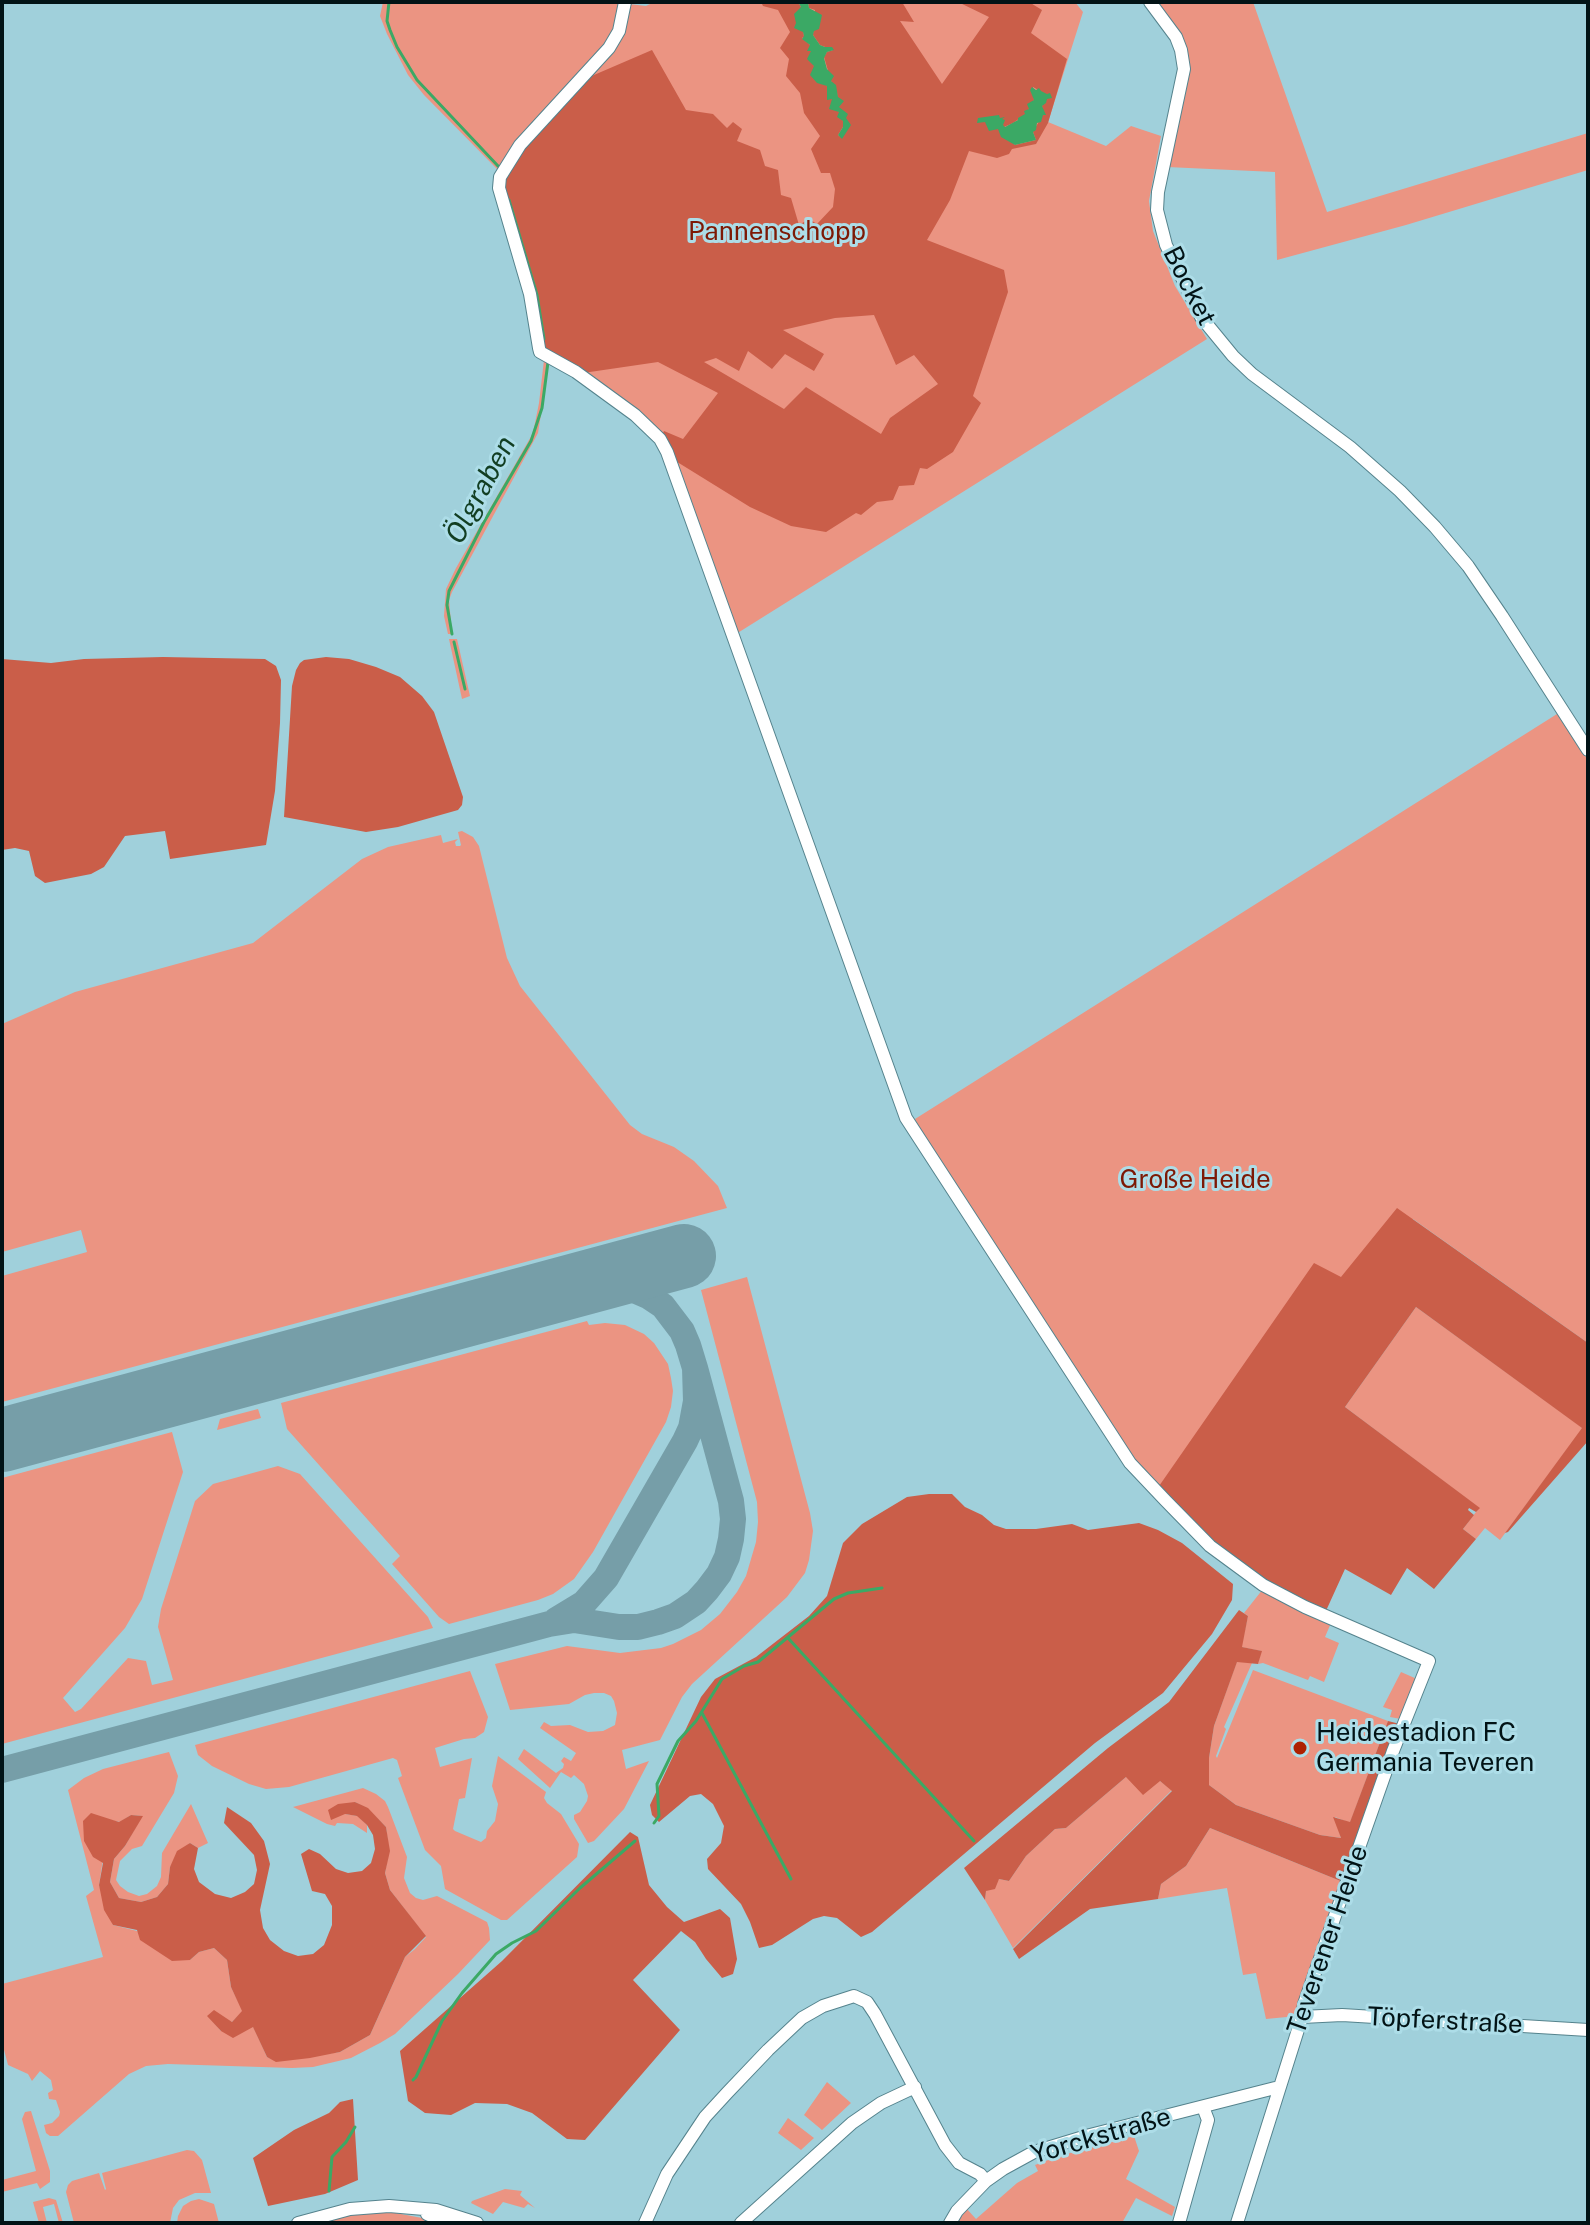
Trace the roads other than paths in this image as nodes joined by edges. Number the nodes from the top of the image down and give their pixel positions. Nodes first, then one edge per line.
1 (625, 2) edge
2 (1150, 2) edge
3 (1588, 750) edge
4 (1302, 2017) junction
5 (1588, 2030) edge
6 (915, 2087) junction
7 (1275, 2088) dead end
8 (1203, 2107) junction
9 (986, 2181) junction
10 (417, 2209) junction
11 (298, 2223) edge
12 (447, 2223) edge
13 (477, 2223) edge
14 (645, 2223) edge
15 (741, 2223) edge
16 (950, 2223) edge
17 (1179, 2223) edge
18 (1237, 2223) edge

1 - 4 street, Teverener Heide
2 - 3 street, Bocket
4 - 5 street, Töpferstraße
4 - 18 street, Teverener Heide
6 - 9 street
6 - 14 street
6 - 15 street
7 - 8 street, Yorckstraße
8 - 9 street, Yorckstraße
8 - 17 street
9 - 16 street, Yorckstraße
10 - 11 street
10 - 12 street
10 - 13 street

